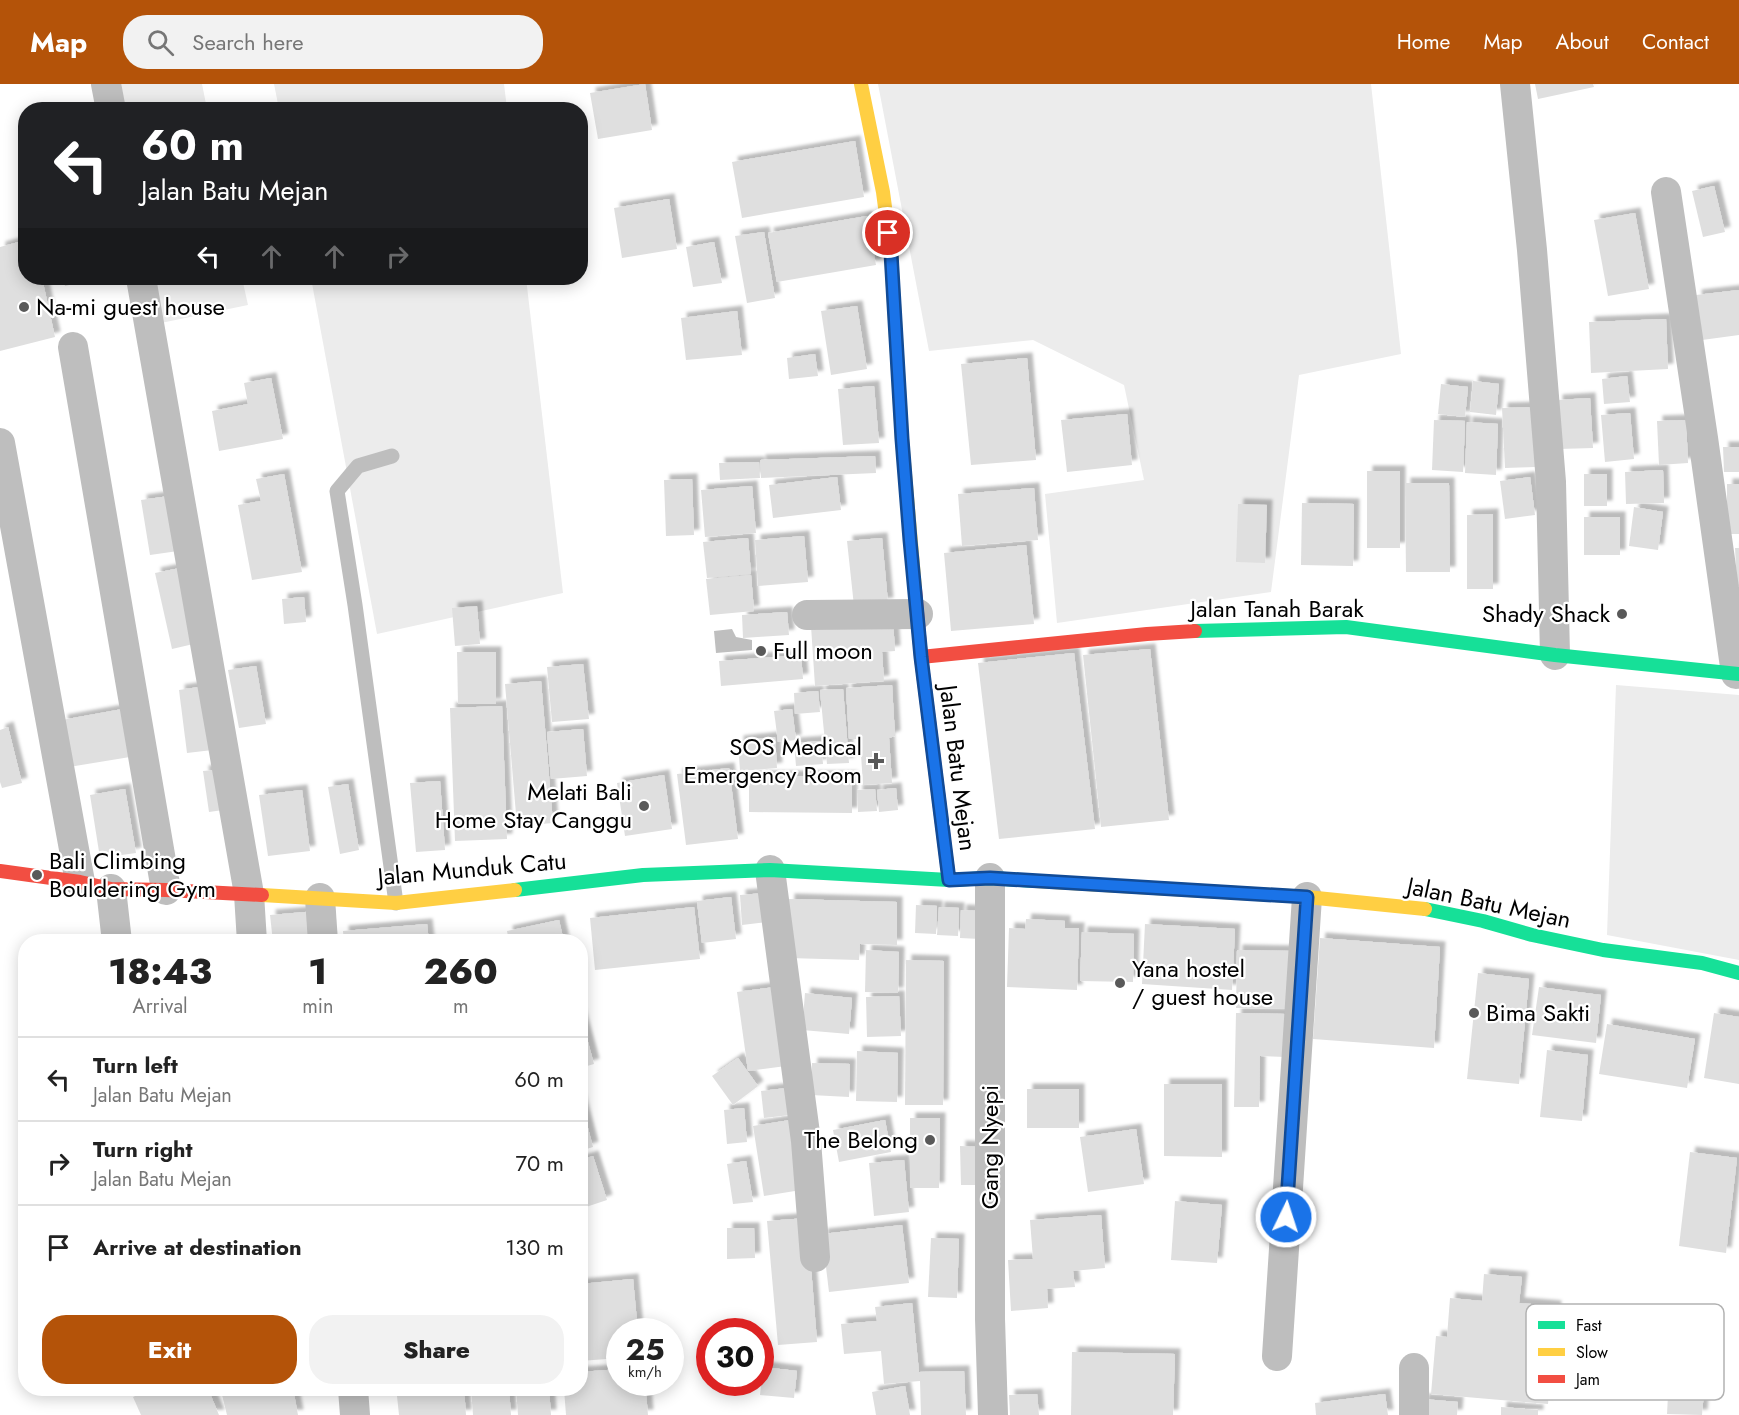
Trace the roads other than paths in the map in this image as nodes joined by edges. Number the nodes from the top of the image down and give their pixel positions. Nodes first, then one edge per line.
1 (106, 84) edge
2 (861, 84) edge
3 (1515, 84) edge
4 (109, 102) edge
5 (1666, 192) dead end
6 (142, 285) edge
7 (73, 347) dead end
8 (0, 443) edge
9 (392, 456) dead end
10 (918, 614) junction
11 (807, 615) dead end
12 (1555, 655) junction
13 (921, 657) junction
14 (1738, 674) edge
15 (770, 870) junction
16 (0, 871) edge
17 (990, 878) junction
18 (949, 880) junction
19 (80, 882) junction
20 (111, 889) junction
21 (166, 890) junction
22 (249, 894) junction
23 (1307, 897) junction
24 (320, 898) junction
25 (396, 903) junction
26 (116, 934) edge
27 (252, 934) edge
28 (322, 934) edge
29 (1739, 973) edge
30 (815, 1257) dead end
31 (1276, 1356) dead end
32 (1414, 1368) dead end
33 (354, 1396) edge
34 (355, 1415) edge
35 (993, 1415) edge
36 (1414, 1415) edge

1 - 4 street
2 - 10 street, Jalan Batu Mejan
3 - 12 street
5 - 14 street
6 - 22 street
7 - 21 street
8 - 19 street
9 - 25 lane
10 - 11 street
10 - 13 street, Jalan Batu Mejan
12 - 13 street, Jalan Tanah Barak
12 - 14 street, Jalan Tanah Barak
13 - 18 street, Jalan Batu Mejan
15 - 18 street, Jalan Munduk Catu
15 - 25 street, Jalan Munduk Catu
15 - 30 street
16 - 19 street, Jalan Munduk Catu
17 - 18 street, Jalan Batu Mejan
17 - 23 street, Jalan Batu Mejan
17 - 35 street, Gang Nyepi
19 - 20 street, Jalan Munduk Catu
20 - 21 street, Jalan Munduk Catu
20 - 26 street
21 - 22 street, Jalan Munduk Catu
22 - 24 street, Jalan Munduk Catu
22 - 27 street
23 - 29 street, Jalan Batu Mejan
23 - 31 street
24 - 25 street, Jalan Munduk Catu
24 - 28 street
32 - 36 street
33 - 34 street

